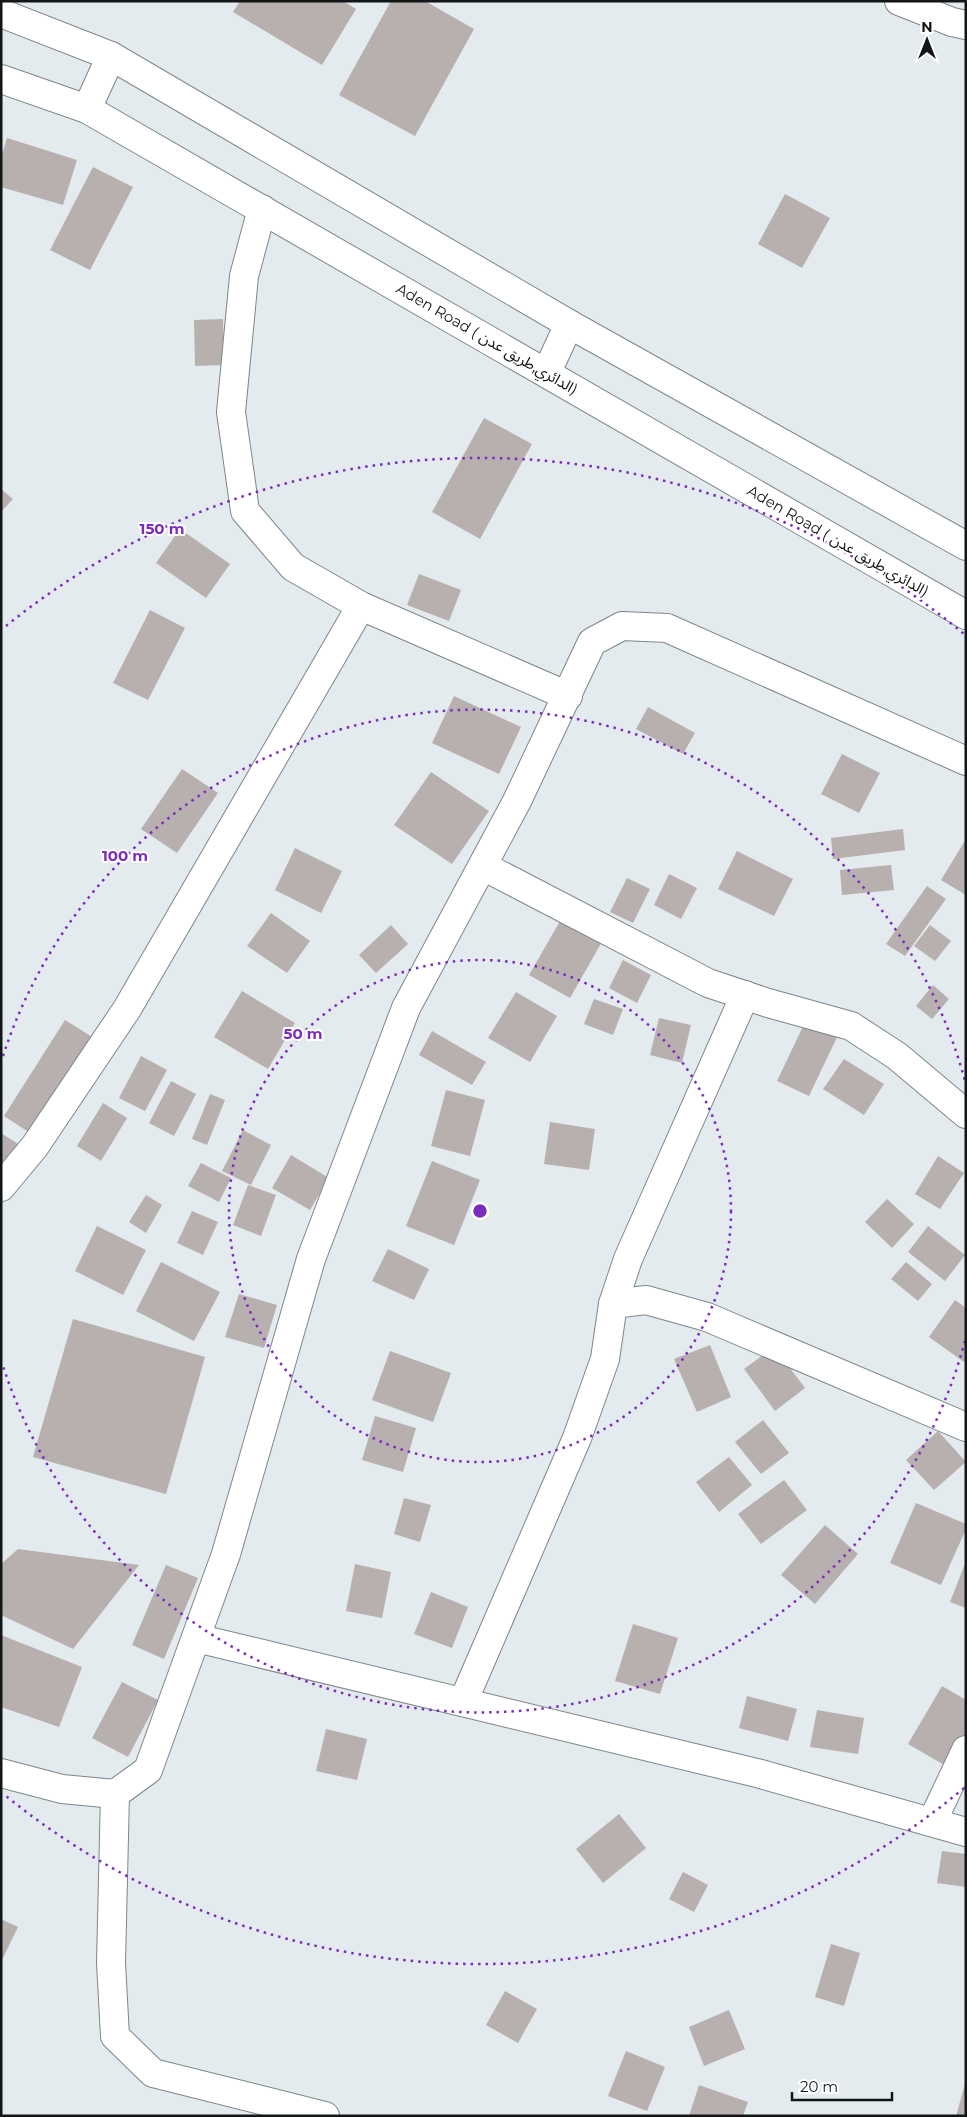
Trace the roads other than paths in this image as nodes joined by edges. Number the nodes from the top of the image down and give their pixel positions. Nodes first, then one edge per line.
1 (899, 1) edge
2 (1, 14) edge
3 (966, 25) edge
4 (111, 56) junction
5 (1, 79) edge
6 (87, 109) junction
7 (262, 209) junction
8 (569, 324) junction
9 (546, 372) junction
10 (966, 546) edge
11 (361, 606) junction
12 (966, 615) edge
13 (568, 696) junction
14 (966, 761) edge
15 (483, 866) junction
16 (745, 995) junction
17 (966, 1114) edge
18 (1, 1187) edge
19 (613, 1304) junction
20 (966, 1427) edge
21 (196, 1638) junction
22 (463, 1702) junction
23 (966, 1750) edge
24 (1, 1773) edge
25 (115, 1794) junction
26 (932, 1822) junction
27 (966, 1832) edge
28 (325, 2116) edge

1 - 3 main road
2 - 4 main road
4 - 6 main road
4 - 8 main road
5 - 6 main road, Aden Road ( الدائري,طريق عدن)
6 - 7 main road, Aden Road ( الدائري,طريق عدن)
7 - 9 main road, Aden Road ( الدائري,طريق عدن)
7 - 11 main road
8 - 9 main road
8 - 10 main road
9 - 12 main road, Aden Road ( الدائري,طريق عدن)
11 - 13 main road
11 - 18 main road
13 - 14 main road
13 - 15 main road
15 - 16 main road
15 - 21 main road
16 - 17 main road
16 - 19 main road
19 - 20 main road
19 - 22 main road
21 - 22 main road
21 - 25 main road
22 - 26 main road
23 - 26 main road
24 - 25 main road
25 - 28 main road
26 - 27 main road

